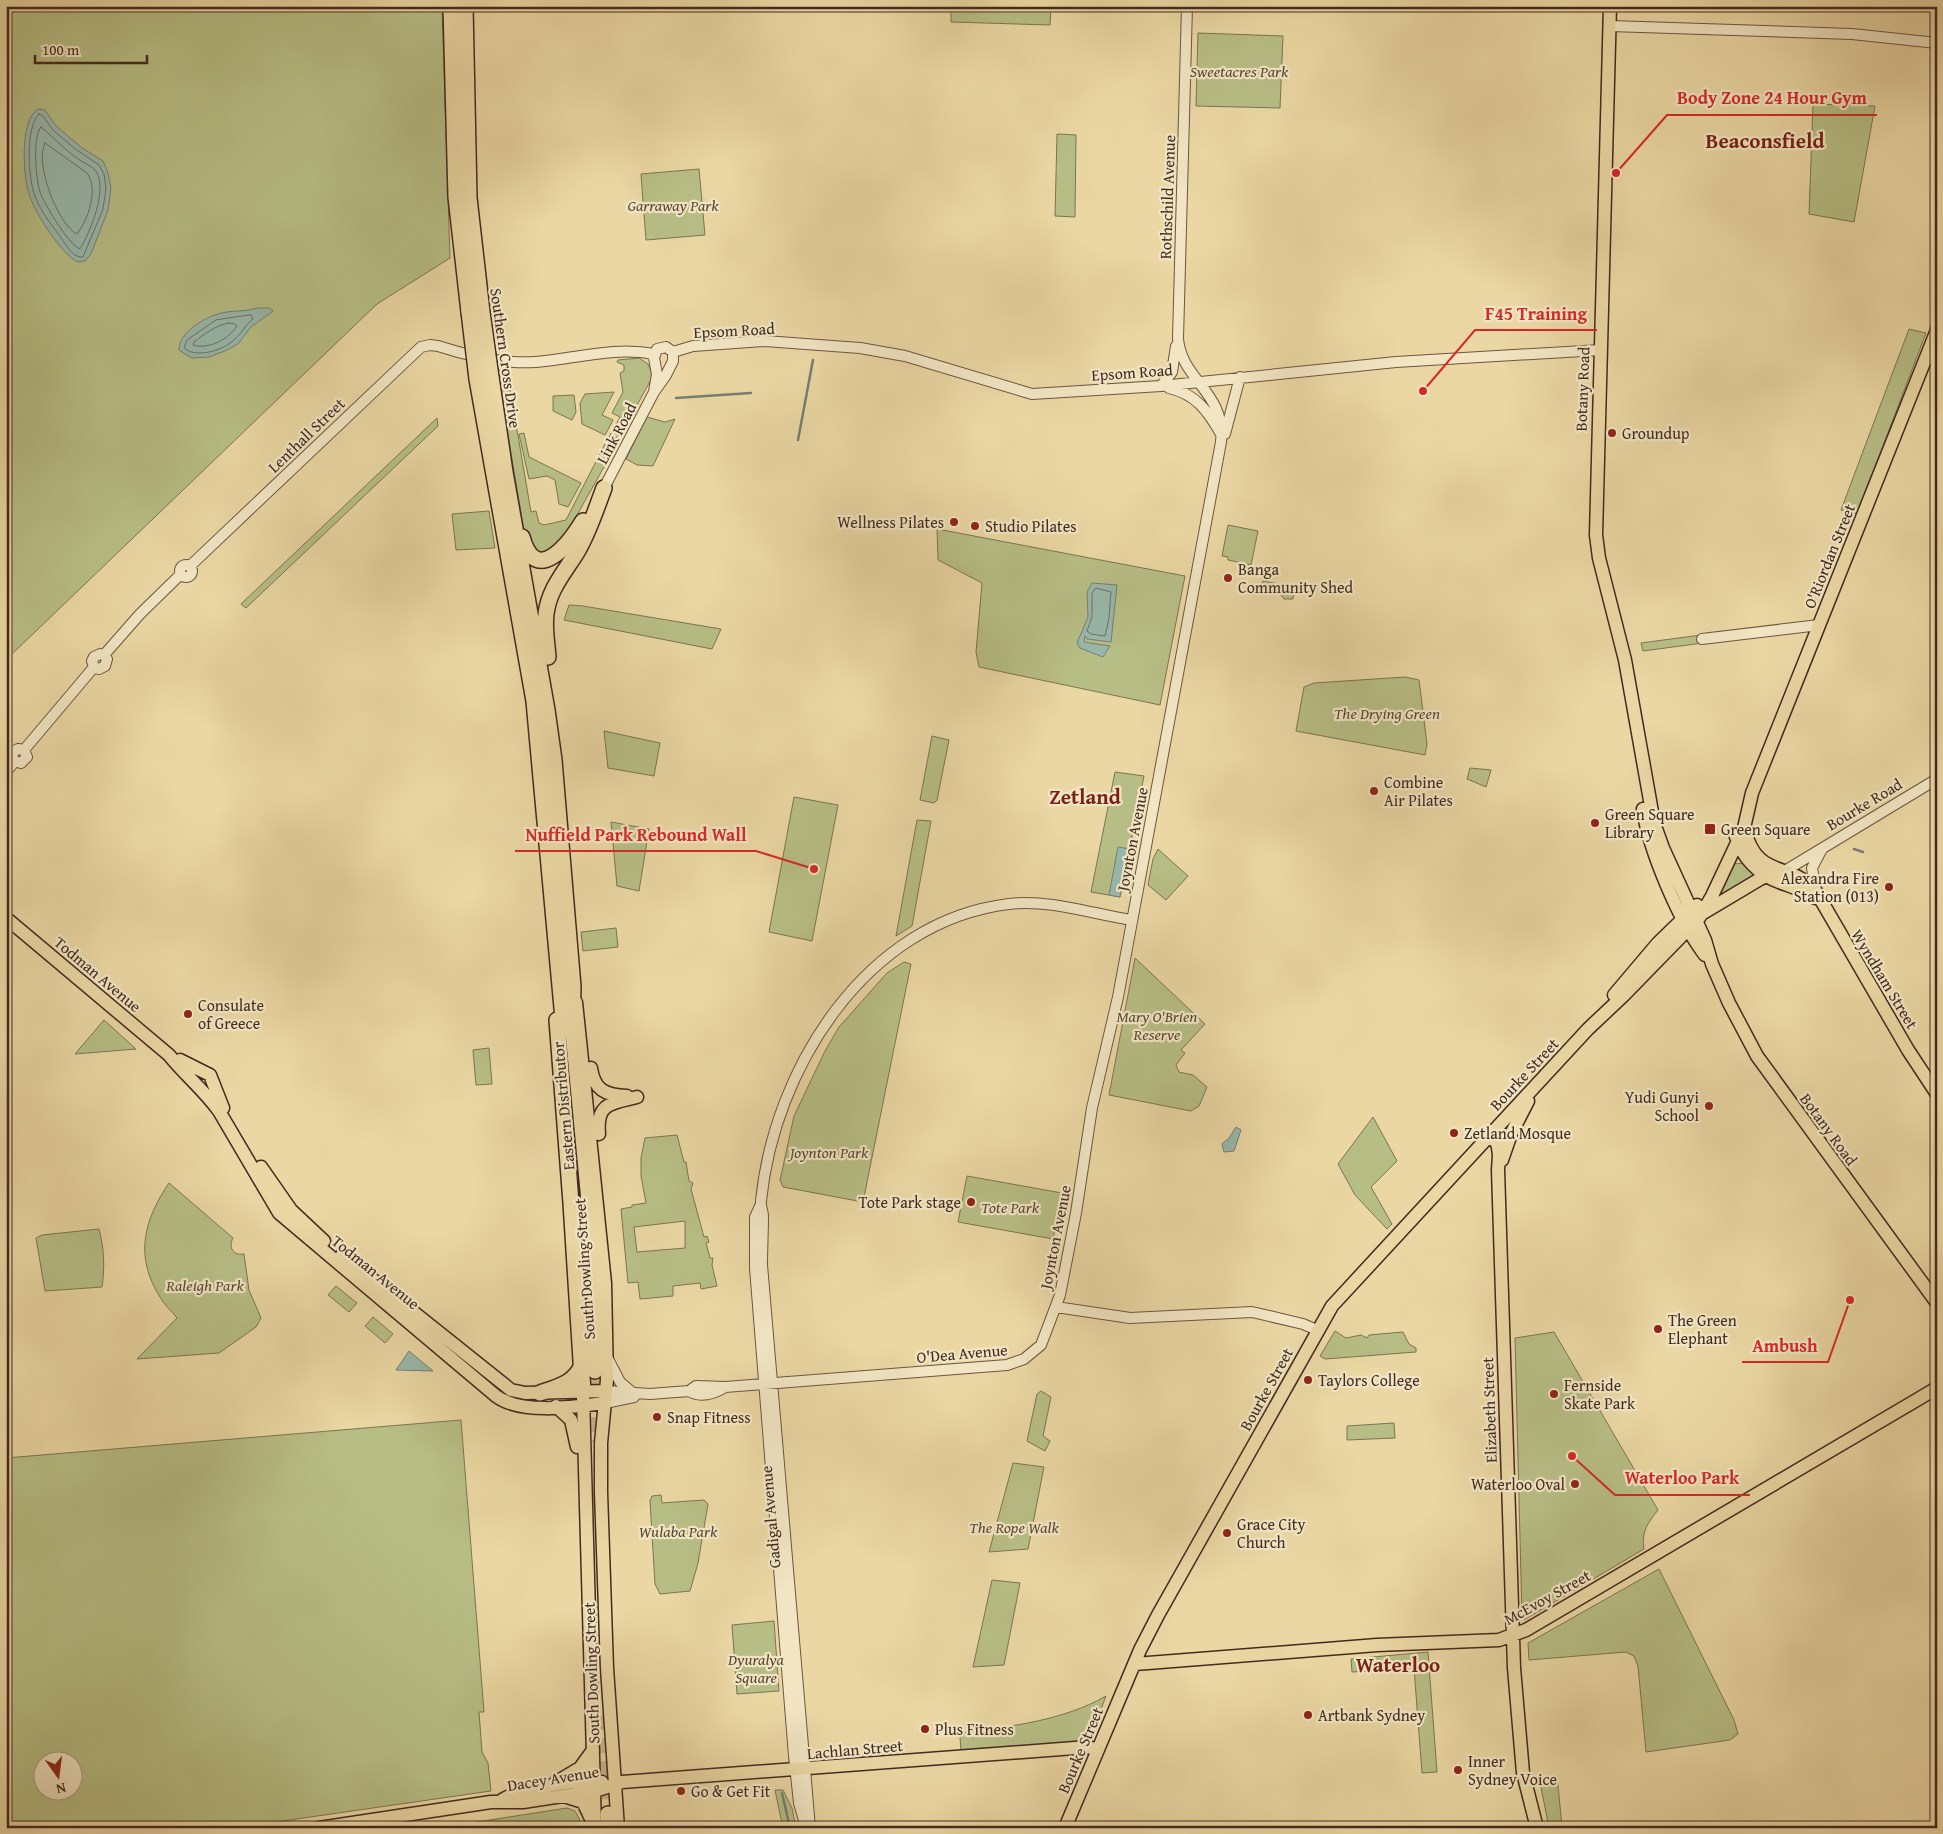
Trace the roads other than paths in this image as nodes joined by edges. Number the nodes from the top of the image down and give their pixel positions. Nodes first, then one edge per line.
1 (451, 6) edge
2 (464, 6) edge
3 (1188, 6) edge
4 (1610, 6) edge
5 (1610, 26) junction
6 (1937, 43) edge
7 (475, 312) junction
8 (1937, 330) edge
9 (1178, 333) junction
10 (1600, 350) junction
11 (673, 352) junction
12 (655, 359) junction
13 (671, 364) junction
14 (1240, 377) junction
15 (484, 378) junction
16 (1200, 382) junction
17 (1161, 386) junction
18 (654, 392) junction
19 (1222, 436) junction
20 (1221, 448) junction
21 (505, 472) junction
22 (604, 488) junction
23 (1819, 625) junction
24 (1702, 639) dead end
25 (547, 710) joint
26 (6, 772) edge
27 (1937, 779) edge
28 (558, 814) junction
29 (1740, 827) junction
30 (1738, 842) junction
31 (1822, 848) junction
32 (1775, 876) junction
33 (1817, 893) junction
34 (1822, 905) junction
35 (6, 918) edge
36 (1694, 918) junction
37 (1132, 920) junction
38 (555, 936) junction
39 (1673, 944) junction
40 (1712, 964) junction
41 (573, 987) junction
42 (579, 1016) junction
43 (1588, 1029) junction
44 (169, 1055) junction
45 (206, 1075) junction
46 (1538, 1083) junction
47 (196, 1086) junction
48 (1937, 1094) edge
49 (1488, 1137) junction
50 (1498, 1170) junction
51 (274, 1187) junction
52 (597, 1194) junction
53 (284, 1218) junction
54 (314, 1232) junction
55 (584, 1256) tunnel mouth
56 (1937, 1303) edge
57 (1056, 1307) junction
58 (1316, 1330) junction
59 (607, 1356) junction
60 (582, 1362) junction
61 (595, 1371) tunnel mouth
62 (768, 1383) junction
63 (1937, 1390) edge
64 (540, 1393) junction
65 (634, 1393) junction
66 (650, 1394) junction
67 (605, 1397) junction
68 (583, 1399) junction
69 (556, 1406) junction
70 (586, 1501) junction
71 (1513, 1636) junction
72 (1135, 1664) junction
73 (593, 1750) junction
74 (1098, 1750) junction
75 (801, 1770) junction
76 (614, 1785) junction
77 (595, 1786) junction
78 (546, 1788) junction
79 (562, 1796) junction
80 (498, 1803) junction
81 (319, 1828) edge
82 (595, 1828) edge
83 (618, 1828) edge
84 (808, 1828) edge
85 (1065, 1828) edge
86 (1537, 1828) edge

1 - 7 highway, Southern Cross Drive
2 - 7 highway, Southern Cross Drive
3 - 9 street, Rothschild Avenue
4 - 5 main road, Botany Road
5 - 6 street
5 - 10 main road, Botany Road
7 - 15 highway, Southern Cross Drive, bridge
8 - 23 main road, O'Riordan Street
9 - 16 street, Rothschild Avenue
9 - 17 street
10 - 14 street, Epsom Road
10 - 36 main road, Botany Road
11 - 12 street
11 - 13 street
11 - 17 street, Epsom Road
12 - 13 street
12 - 18 street, Link Road
12 - 26 street, Lenthall Street
13 - 18 street, Link Road
14 - 16 street, Epsom Road
14 - 20 street
15 - 21 highway, Southern Cross Drive
15 - 38 highway, Southern Cross Drive
16 - 17 street, Epsom Road
16 - 19 street, Joynton Avenue
17 - 19 street
18 - 22 street, Link Road
19 - 20 street, Joynton Avenue
20 - 37 street, Joynton Avenue
21 - 22 highway
21 - 25 highway, Southern Cross Drive
22 - 28 highway
23 - 24 street
23 - 29 main road, O'Riordan Street
25 - 28 highway, South Dowling Street
27 - 31 street, Bourke Road
28 - 41 highway, South Dowling Street
29 - 30 main road, O'Riordan Street
29 - 32 main road, Wyndham Street
29 - 36 main road, O'Riordan Street
30 - 32 main road, Wyndham Street
30 - 36 main road
31 - 32 street, Bourke Road
31 - 33 street
32 - 33 main road, Wyndham Street
32 - 34 main road, Wyndham Street
32 - 36 main road, Bourke Road
33 - 34 main road, Wyndham Street
34 - 48 main road, Wyndham Street
35 - 44 main road, Todman Avenue
36 - 39 main road, Bourke Street
36 - 40 main road, Botany Road
36 - 43 main road, Bourke Street
37 - 57 street, Joynton Avenue
37 - 62 street, Gadigal Avenue
38 - 55 highway, Eastern Distributor
38 - 60 highway
39 - 40 main road
39 - 43 main road, Bourke Street
40 - 56 main road, Botany Road
41 - 42 main road, South Dowling Street
41 - 61 highway, Eastern Distributor
42 - 52 main road, South Dowling Street
42 - 52 main road
43 - 46 main road, Bourke Street
44 - 45 main road, Todman Avenue
44 - 47 main road, Todman Avenue
45 - 47 main road
45 - 51 main road, Todman Avenue
46 - 49 main road, Bourke Street
46 - 50 main road, Elizabeth Street
47 - 53 main road, Todman Avenue
49 - 50 main road, Elizabeth Street
49 - 58 main road, Bourke Street
50 - 71 main road, Elizabeth Street
51 - 53 main road
51 - 54 main road, Todman Avenue
52 - 59 main road, South Dowling Street
53 - 54 main road
53 - 69 main road, Todman Avenue
54 - 64 main road, Todman Avenue
57 - 58 street
57 - 62 street, O'Dea Avenue
58 - 72 main road, Bourke Street
59 - 65 street
59 - 67 main road, South Dowling Street
60 - 64 highway
60 - 68 highway
62 - 66 street, O'Dea Avenue
62 - 75 street, Gadigal Avenue
63 - 71 main road, McEvoy Street
64 - 68 main road, Todman Avenue
65 - 66 street, O'Dea Avenue
65 - 67 street, O'Dea Avenue
66 - 67 street, O'Dea Avenue
67 - 68 main road
67 - 76 main road, South Dowling Street
68 - 69 main road, Todman Avenue
68 - 70 main road, South Dowling Street
69 - 70 main road
70 - 73 main road, South Dowling Street
71 - 72 main road, McEvoy Street
71 - 86 main road, Elizabeth Street
72 - 74 main road, Bourke Street
73 - 77 main road, South Dowling Street
73 - 78 main road
74 - 75 main road, Lachlan Street
74 - 85 main road, Bourke Street
75 - 76 main road, Lachlan Street
75 - 84 street, Gadigal Avenue
76 - 77 main road, Dacey Avenue
76 - 83 main road, South Dowling Street
77 - 78 main road, Dacey Avenue
77 - 79 main road, Dacey Avenue
77 - 82 main road, South Dowling Street
78 - 80 main road, Dacey Avenue
79 - 80 main road, Dacey Avenue
79 - 82 main road
80 - 81 main road, Dacey Avenue

